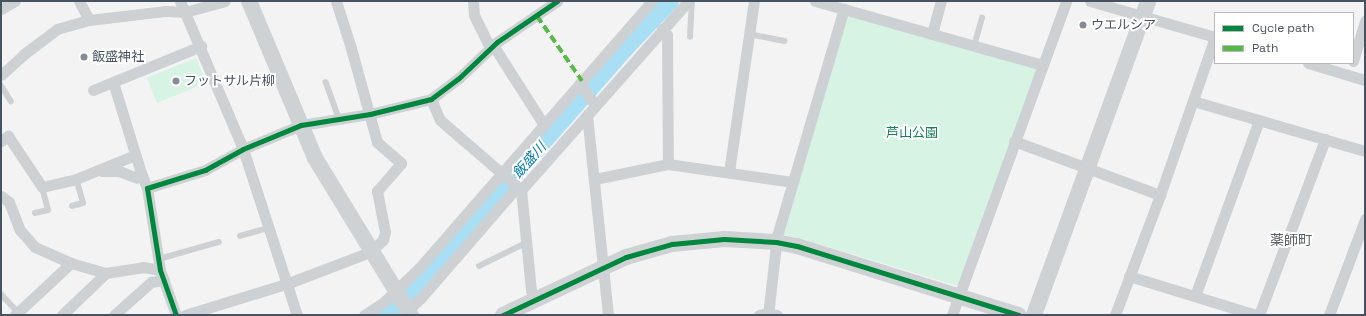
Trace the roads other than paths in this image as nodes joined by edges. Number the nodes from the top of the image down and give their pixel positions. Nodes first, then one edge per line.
1 (15, 1) edge
2 (79, 1) edge
3 (180, 1) edge
4 (225, 1) edge
5 (249, 1) edge
6 (336, 1) edge
7 (473, 1) edge
8 (557, 1) edge
9 (652, 1) edge
10 (688, 1) edge
11 (692, 1) edge
12 (754, 1) edge
13 (815, 1) edge
14 (941, 1) edge
15 (1066, 1) edge
16 (1090, 1) edge
17 (1148, 1) edge
18 (1, 9) edge
19 (844, 9) junction
20 (185, 12) junction
21 (1142, 17) junction
22 (982, 18) dead end
23 (89, 20) junction
24 (1365, 21) edge
25 (662, 29) junction
26 (749, 34) junction
27 (932, 34) junction
28 (690, 37) dead end
29 (1214, 37) edge
30 (1214, 40) edge
31 (784, 41) dead end
32 (201, 46) junction
33 (974, 46) junction
34 (492, 47) junction
35 (1354, 59) edge
36 (1312, 64) edge
37 (1352, 64) edge
38 (1042, 65) junction
39 (1349, 74) junction
40 (1, 76) edge
41 (1365, 80) edge
42 (113, 82) junction
43 (326, 82) dead end
44 (581, 84) junction
45 (1, 85) edge
46 (93, 90) dead end
47 (431, 99) junction
48 (1193, 101) junction
49 (11, 102) dead end
50 (593, 102) junction
51 (370, 114) junction
52 (587, 114) junction
53 (339, 118) junction
54 (1260, 120) junction
55 (301, 125) junction
56 (544, 125) junction
57 (1325, 139) junction
58 (1, 141) edge
59 (1014, 141) junction
60 (243, 149) junction
61 (1365, 151) edge
62 (135, 155) junction
63 (668, 164) junction
64 (1088, 167) junction
65 (97, 171) junction
66 (729, 172) junction
67 (502, 175) junction
68 (137, 178) dead end
69 (76, 179) junction
70 (595, 179) junction
71 (793, 182) junction
72 (42, 187) junction
73 (147, 188) junction
74 (518, 188) junction
75 (1160, 195) junction
76 (1, 196) edge
77 (72, 206) dead end
78 (35, 213) dead end
79 (1365, 219) edge
80 (268, 228) junction
81 (240, 236) dead end
82 (219, 242) dead end
83 (776, 242) junction
84 (526, 243) junction
85 (1360, 244) edge
86 (371, 251) junction
87 (71, 263) junction
88 (479, 266) dead end
89 (604, 266) junction
90 (161, 270) junction
91 (106, 273) junction
92 (1129, 276) junction
93 (286, 284) junction
94 (397, 292) junction
95 (1, 294) edge
96 (958, 296) junction
97 (1195, 296) junction
98 (534, 300) junction
99 (408, 311) edge
100 (16, 314) edge
101 (62, 315) edge
102 (114, 315) edge
103 (176, 315) edge
104 (185, 315) edge
105 (297, 315) edge
106 (364, 315) edge
107 (503, 315) edge
108 (608, 315) edge
109 (768, 315) edge
110 (952, 315) edge
111 (1019, 315) edge
112 (1034, 315) edge
113 (1115, 315) edge
114 (1256, 315) edge
115 (1259, 315) edge
116 (1329, 315) edge

1 - 18 street
2 - 23 street
3 - 20 street
4 - 20 street
5 - 55 street
6 - 51 street
7 - 34 street
8 - 34 street
9 - 44 street
10 - 25 street
11 - 28 lane
12 - 26 street
13 - 19 street
14 - 27 street
15 - 38 street
16 - 21 street
17 - 21 street
19 - 27 street
19 - 71 street
20 - 23 street
20 - 32 street
21 - 29 street
21 - 64 street
22 - 33 lane
23 - 40 street
24 - 35 street
25 - 50 street
25 - 63 street
26 - 31 lane
26 - 66 street
27 - 33 street
30 - 48 street
32 - 42 street
32 - 60 street
33 - 38 street
34 - 47 street
34 - 56 street
36 - 39 street
37 - 39 street
38 - 59 street
39 - 41 street
42 - 46 street
42 - 62 street
43 - 53 lane
44 - 50 street
44 - 56 street
45 - 49 lane
47 - 51 street
47 - 67 street
48 - 54 street
48 - 75 street
50 - 52 street
51 - 53 street
51 - 86 street
52 - 70 street
52 - 74 street
53 - 55 street
54 - 57 street
54 - 97 street
55 - 60 street
55 - 86 street
56 - 67 street
57 - 61 street
57 - 115 street
58 - 72 street
59 - 64 street
59 - 96 street
60 - 73 street
60 - 80 street
62 - 65 street
62 - 73 street
63 - 66 street
63 - 70 street
64 - 75 street
64 - 112 street
65 - 68 street
65 - 69 street
66 - 71 street
67 - 74 street
67 - 94 street
69 - 72 street
69 - 77 lane
70 - 89 street
71 - 83 street
72 - 78 lane
73 - 90 street
74 - 84 street
74 - 99 street
75 - 92 street
76 - 87 street
79 - 85 street
80 - 81 lane
80 - 93 street
82 - 90 lane
83 - 89 street
83 - 96 street
83 - 109 street
84 - 88 lane
84 - 98 street
85 - 116 street
86 - 93 street
86 - 94 street
87 - 91 street
87 - 100 street
89 - 98 street
89 - 108 street
90 - 91 street
90 - 102 street
90 - 103 street
91 - 101 street
92 - 97 street
92 - 113 street
93 - 104 street
93 - 105 street
94 - 99 street
94 - 106 street
95 - 100 lane
96 - 110 street
96 - 111 street
97 - 114 street
98 - 107 street

